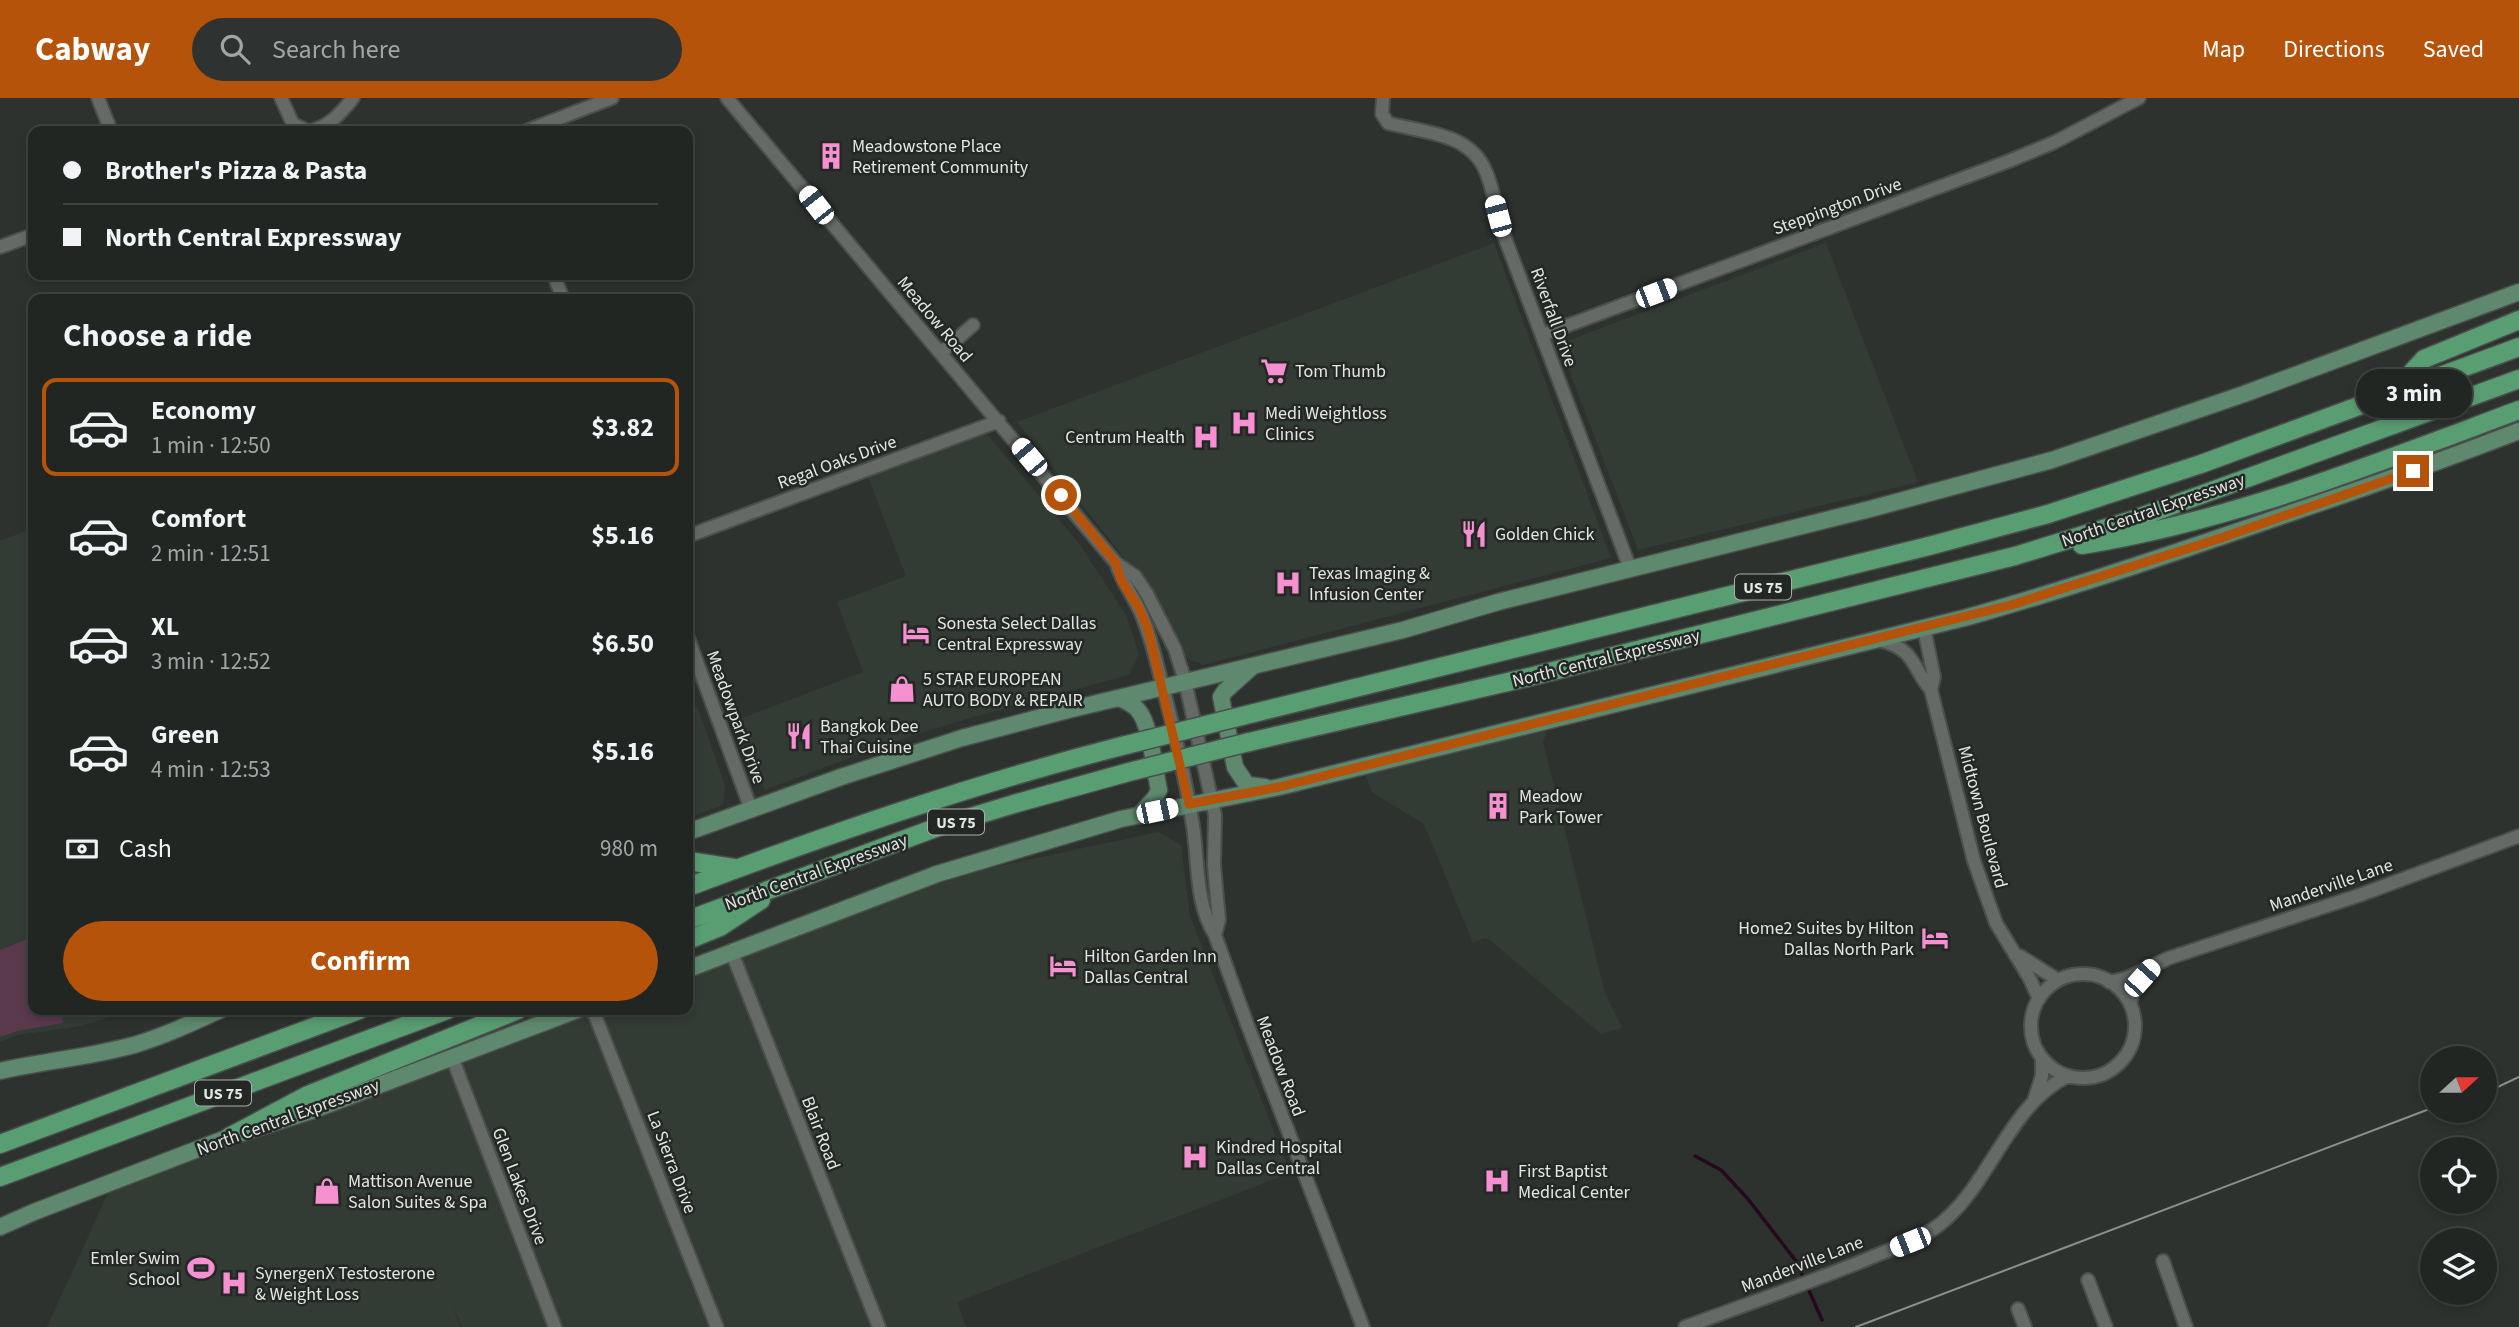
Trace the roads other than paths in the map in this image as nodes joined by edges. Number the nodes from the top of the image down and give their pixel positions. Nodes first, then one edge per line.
1 (98, 98) edge
2 (281, 98) edge
3 (353, 98) edge
4 (612, 98) edge
5 (727, 98) edge
6 (1383, 98) edge
7 (2139, 98) edge
8 (109, 126) edge
9 (298, 126) edge
10 (325, 126) edge
11 (539, 126) edge
12 (28, 237) edge
13 (0, 247) edge
14 (2519, 292) edge
15 (2519, 320) edge
16 (973, 325) dead end
17 (1542, 335) junction
18 (2519, 347) edge
19 (941, 353) junction
20 (2519, 379) edge
21 (2393, 393) junction
22 (2519, 410) edge
23 (999, 421) junction
24 (2519, 431) edge
25 (693, 534) edge
26 (2015, 556) junction
27 (1116, 563) junction
28 (1630, 568) junction
29 (1924, 628) junction
30 (1876, 640) junction
31 (693, 652) edge
32 (1255, 665) junction
33 (1185, 681) junction
34 (1163, 687) junction
35 (1931, 690) junction
36 (1119, 698) junction
37 (1279, 787) junction
38 (1212, 800) junction
39 (1189, 804) junction
40 (751, 809) junction
41 (1140, 814) junction
42 (693, 830) edge
43 (2519, 836) edge
44 (693, 862) edge
45 (738, 868) junction
46 (786, 883) junction
47 (693, 885) edge
48 (693, 918) edge
49 (1215, 935) junction
50 (693, 938) edge
51 (2012, 949) junction
52 (732, 953) junction
53 (2154, 965) junction
54 (693, 967) edge
55 (2058, 980) junction
56 (2109, 982) junction
57 (2039, 999) junction
58 (2130, 1004) junction
59 (209, 1015) edge
60 (346, 1015) edge
61 (434, 1015) edge
62 (506, 1015) edge
63 (564, 1015) edge
64 (595, 1015) edge
65 (452, 1057) junction
66 (2042, 1060) junction
67 (0, 1071) edge
68 (2068, 1076) junction
69 (2034, 1100) junction
70 (229, 1137) junction
71 (0, 1144) edge
72 (0, 1177) edge
73 (0, 1227) edge
74 (2162, 1261) dead end
75 (2088, 1280) dead end
76 (2018, 1308) dead end
77 (555, 1327) edge
78 (717, 1327) edge
79 (878, 1327) edge
80 (1363, 1327) edge
81 (1685, 1327) edge
82 (2025, 1327) edge
83 (2106, 1327) edge
84 (2184, 1327) edge

1 - 8 street
2 - 9 street
3 - 10 street
4 - 11 street
5 - 19 street, Meadow Road
6 - 17 street, Riverfall Drive
7 - 17 street, Steppington Drive
12 - 13 street
14 - 28 main road
15 - 21 highway
16 - 19 street
17 - 28 street, Riverfall Drive
18 - 21 highway, North Central Expressway / US 75
19 - 23 street, Meadow Road
20 - 26 highway, North Central Expressway / US 75
21 - 45 highway, North Central Expressway / US 75, bridge
22 - 26 highway
23 - 25 street, Regal Oaks Drive
23 - 27 street, Meadow Road
24 - 29 main road
26 - 46 highway, North Central Expressway / US 75, bridge
27 - 33 street, Meadow Road
27 - 34 street, Meadow Road
28 - 32 main road
29 - 30 main road
29 - 35 street, Midtown Boulevard
30 - 35 street, Midtown Boulevard
30 - 37 main road
31 - 40 street, Meadowpark Drive
32 - 33 main road
32 - 37 main road
33 - 34 main road
33 - 38 street, Meadow Road
34 - 36 main road
34 - 39 street, Meadow Road
35 - 51 street, Midtown Boulevard
36 - 40 main road
36 - 41 main road
37 - 38 main road
38 - 39 main road
38 - 49 street, Meadow Road
39 - 41 main road
39 - 49 street, Meadow Road
40 - 42 main road
41 - 52 main road
43 - 53 street, Manderville Lane
44 - 45 highway
45 - 47 highway, North Central Expressway / US 75
46 - 48 highway, North Central Expressway / US 75
46 - 50 highway
49 - 80 street, Meadow Road
51 - 55 street, Midtown Boulevard
51 - 57 street, Midtown Boulevard
52 - 54 main road
52 - 79 street, Blair Road
53 - 56 street, Manderville Lane
53 - 58 street
55 - 56 street
55 - 57 street
56 - 58 street
57 - 66 street
58 - 68 street
59 - 67 main road
60 - 71 highway, US 75
61 - 72 highway, US 75
62 - 70 highway
63 - 65 main road, North Central Expressway
64 - 78 street, La Sierra Drive
65 - 70 main road, North Central Expressway
65 - 77 street, Glen Lakes Drive
66 - 68 street
66 - 69 street, Manderville Lane
68 - 69 street, Manderville Lane
69 - 81 street, Manderville Lane
70 - 73 main road, North Central Expressway
74 - 84 street
75 - 83 street
76 - 82 street

